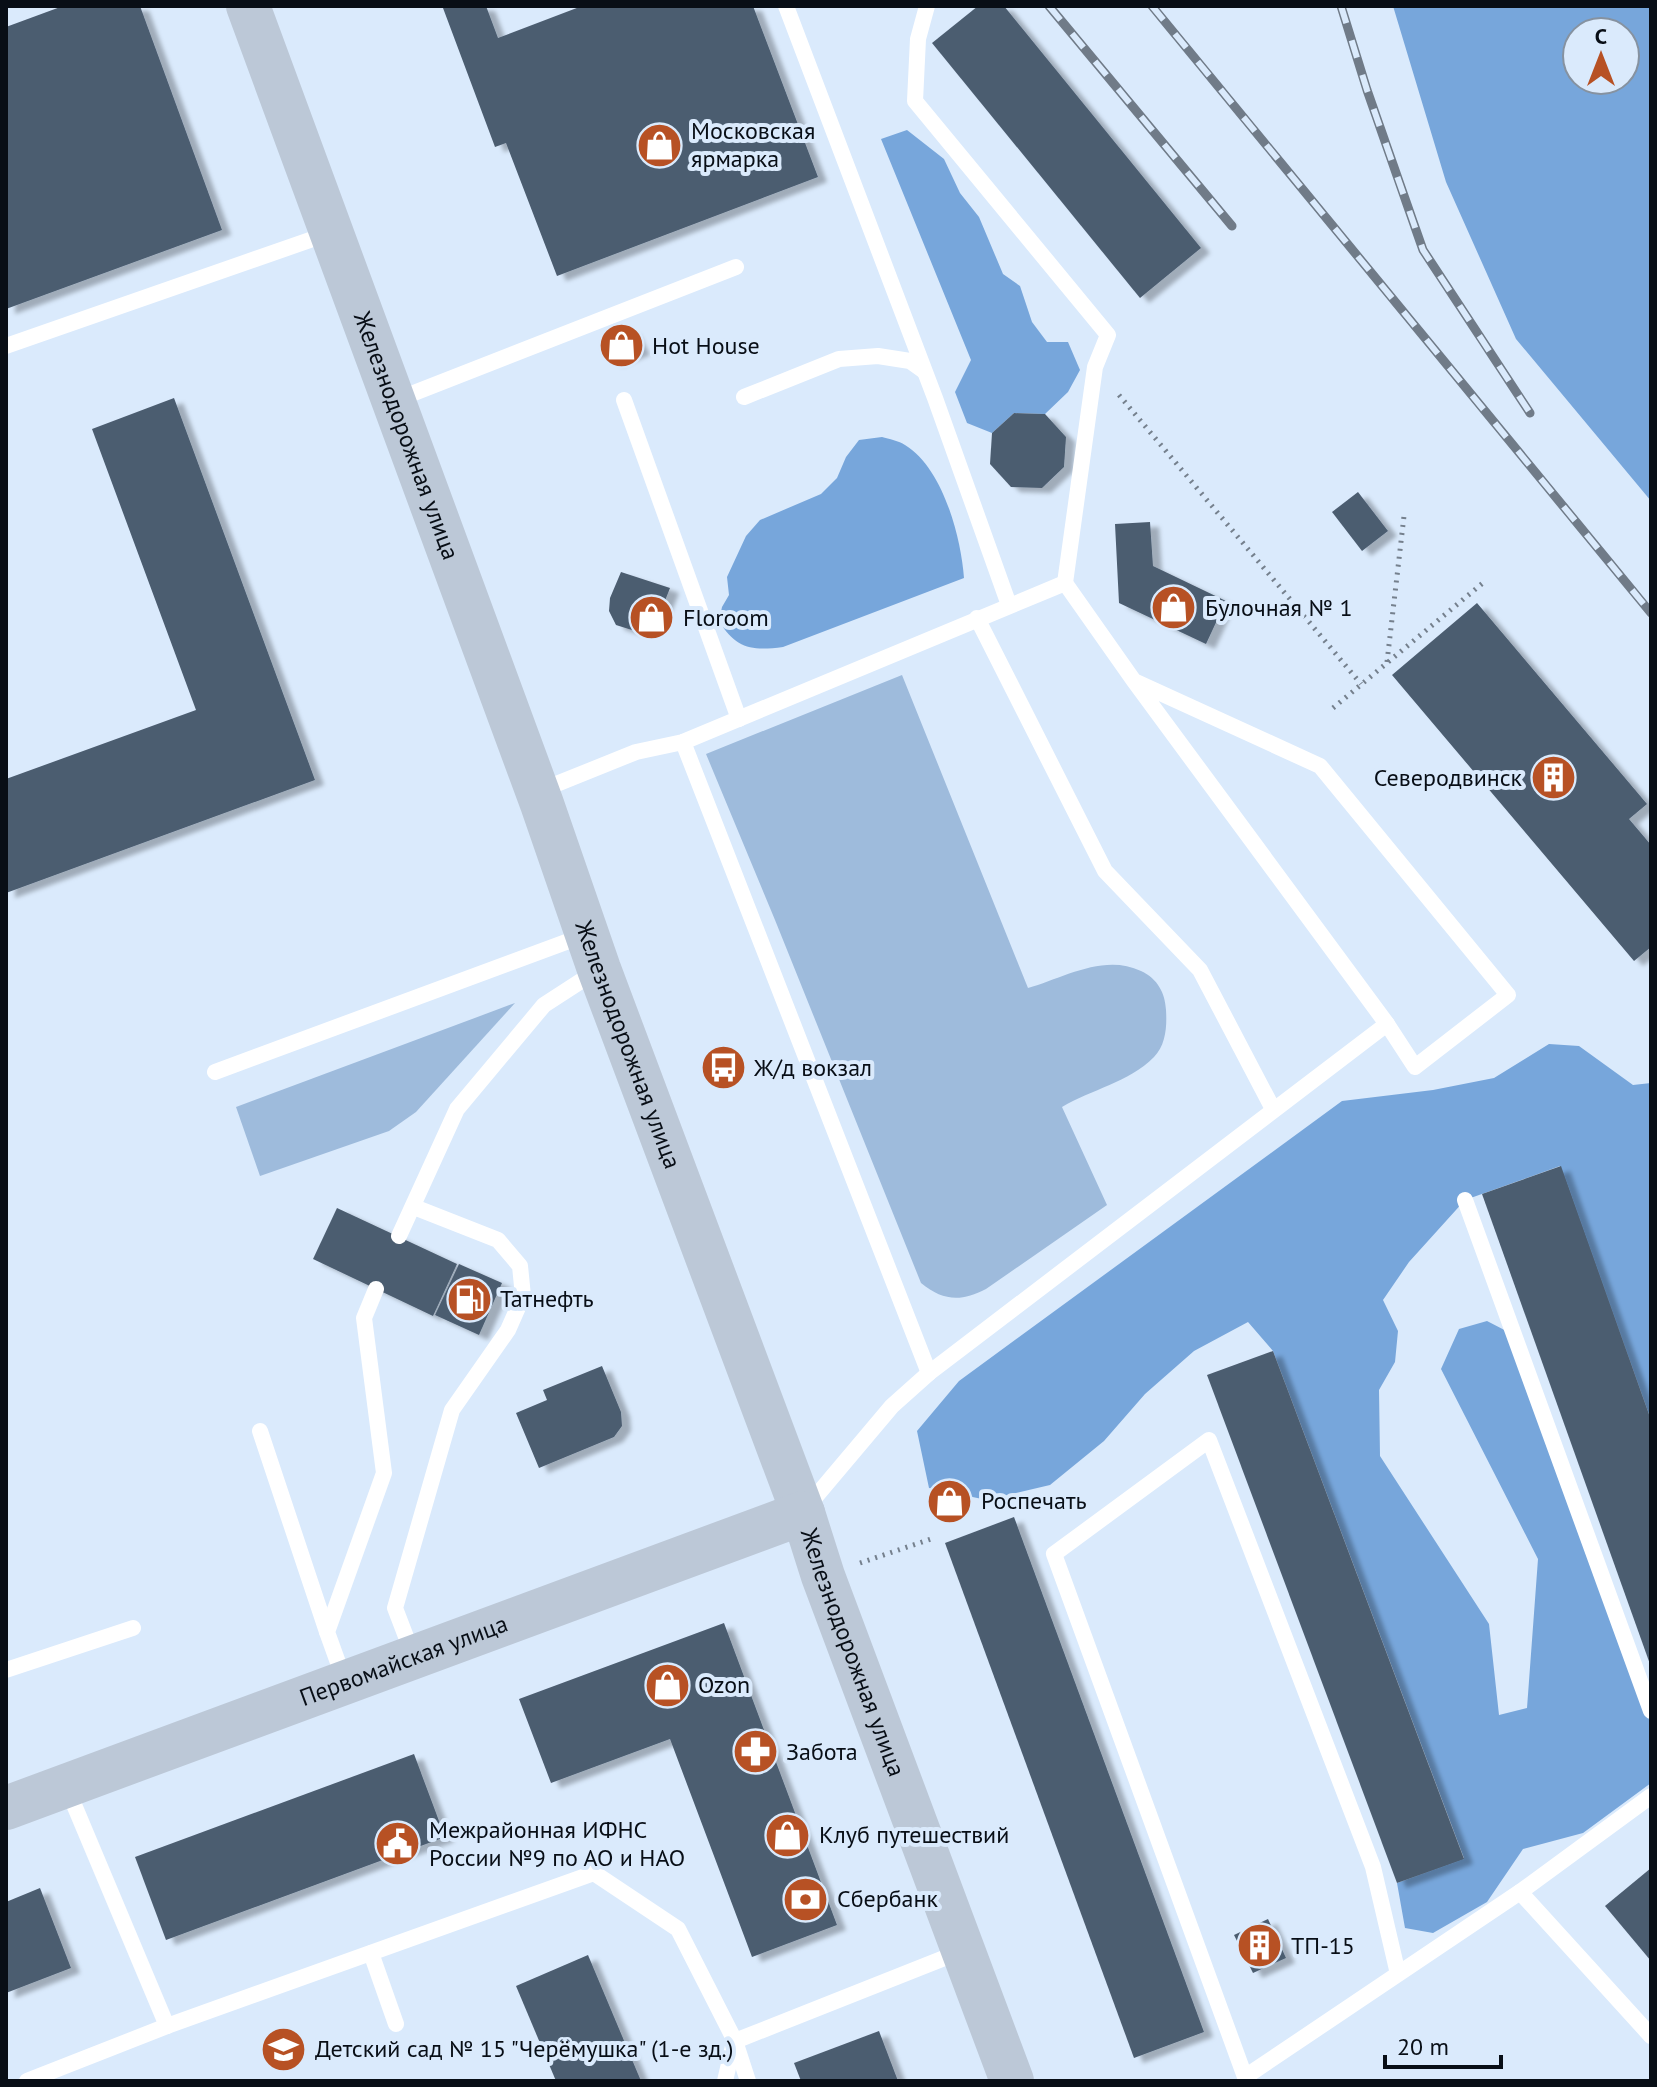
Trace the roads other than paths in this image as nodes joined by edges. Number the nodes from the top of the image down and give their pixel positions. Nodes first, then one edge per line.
1 (248, 6) edge
2 (786, 6) edge
3 (927, 6) edge
4 (331, 232) junction
5 (736, 267) dead end
6 (6, 346) edge
7 (924, 371) junction
8 (744, 397) dead end
9 (624, 400) dead end
10 (394, 401) junction
11 (1065, 583) junction
12 (1009, 605) junction
13 (977, 618) junction
14 (1134, 681) junction
15 (739, 719) junction
16 (683, 742) junction
17 (537, 791) junction
18 (593, 952) junction
19 (1387, 1024) junction
20 (215, 1072) dead end
21 (1273, 1109) junction
22 (1465, 1200) dead end
23 (414, 1207) junction
24 (399, 1236) dead end
25 (376, 1289) dead end
26 (929, 1373) junction
27 (260, 1431) dead end
28 (803, 1513) junction
29 (133, 1628) dead end
30 (327, 1632) junction
31 (413, 1657) junction
32 (6, 1670) edge
33 (345, 1683) junction
34 (1651, 1711) edge
35 (67, 1786) junction
36 (1651, 1796) edge
37 (6, 1808) edge
38 (1520, 1892) junction
39 (964, 1951) junction
40 (371, 1953) junction
41 (1398, 1974) junction
42 (396, 2024) dead end
43 (167, 2026) junction
44 (1651, 2036) edge
45 (735, 2041) junction
46 (1242, 2080) edge
47 (27, 2081) edge
48 (725, 2081) edge
49 (748, 2081) edge
50 (1012, 2081) edge

1 - 4 main road, Железнодорожная улица
2 - 7 lane
3 - 11 lane
4 - 6 lane
4 - 10 main road, Железнодорожная улица
5 - 10 lane
7 - 8 lane
7 - 12 lane
9 - 15 lane
10 - 17 main road, Железнодорожная улица
11 - 12 lane
11 - 14 lane
12 - 13 lane
13 - 15 lane
13 - 21 lane
14 - 19 lane
14 - 19 lane
15 - 16 lane
16 - 17 lane
16 - 26 lane
17 - 18 main road, Железнодорожная улица
18 - 20 lane
18 - 23 lane
18 - 28 main road, Железнодорожная улица
19 - 21 lane
21 - 26 lane
22 - 34 lane
23 - 24 lane
23 - 31 lane
25 - 30 lane
26 - 28 lane
27 - 30 lane
28 - 31 main road, Первомайская улица
28 - 39 main road, Железнодорожная улица
29 - 32 lane
30 - 33 lane
31 - 33 main road, Первомайская улица
33 - 35 main road, Первомайская улица
35 - 37 main road, Первомайская улица
35 - 43 lane
36 - 38 lane
38 - 41 lane
38 - 44 lane
39 - 45 lane
39 - 50 main road, Железнодорожная улица
40 - 42 lane
40 - 43 lane
40 - 45 lane
41 - 46 lane
41 - 46 lane
43 - 47 lane
45 - 48 lane
45 - 49 lane

